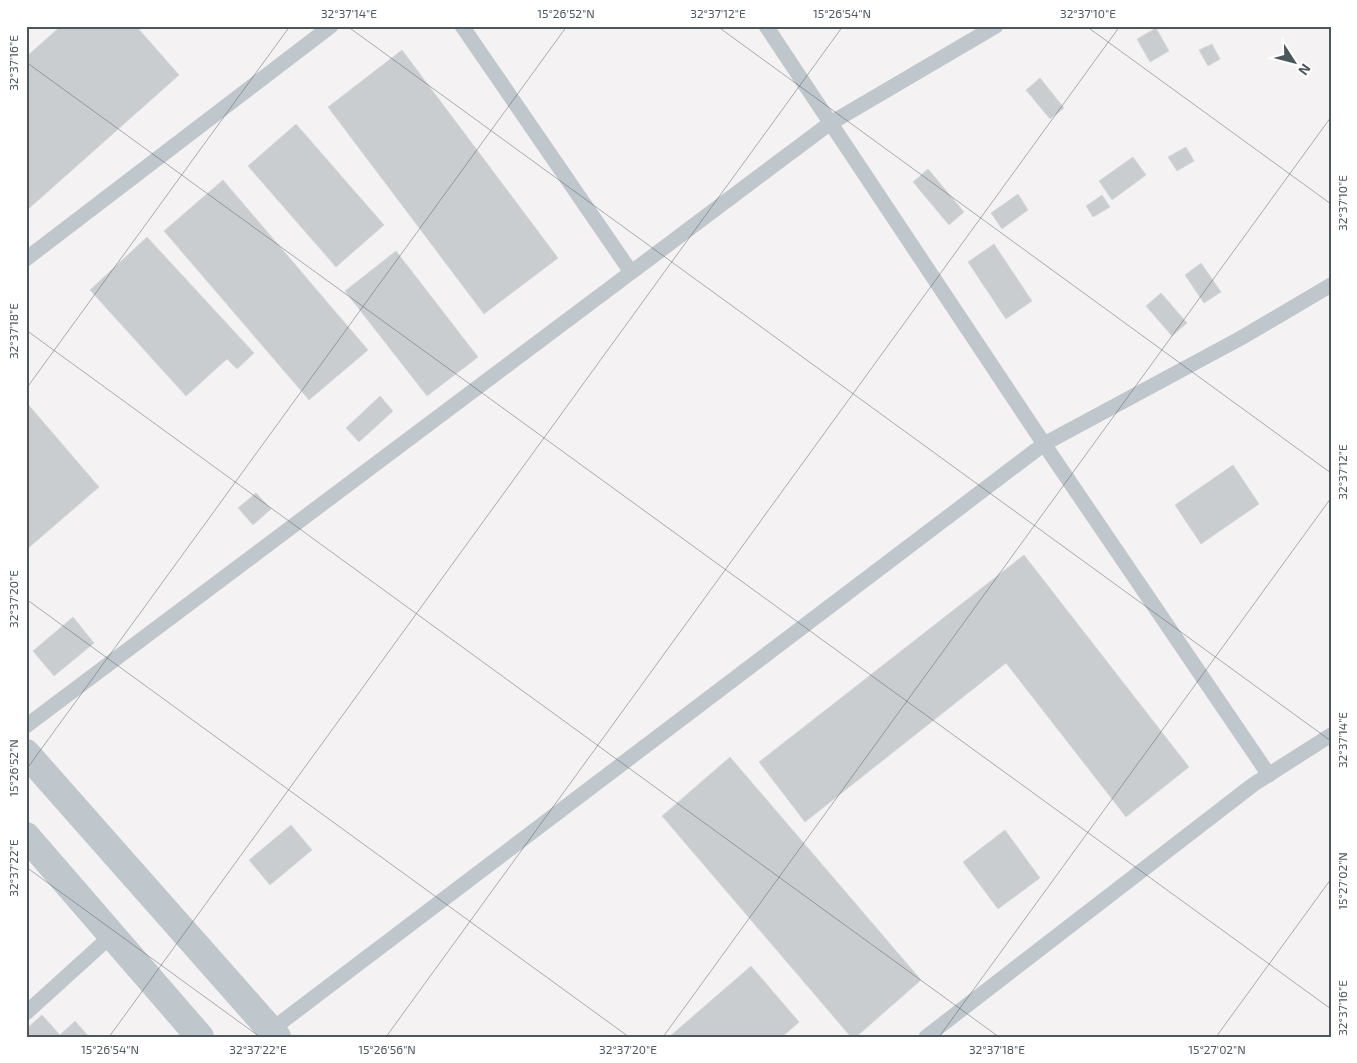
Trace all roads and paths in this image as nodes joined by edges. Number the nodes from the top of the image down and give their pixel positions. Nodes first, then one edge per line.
1 (331, 26) edge
2 (462, 26) edge
3 (766, 26) edge
4 (996, 26) edge
5 (829, 124) junction
6 (26, 259) edge
7 (631, 272) junction
8 (1331, 285) edge
9 (1044, 444) junction
10 (26, 726) edge
11 (1331, 735) edge
12 (26, 753) edge
13 (1269, 775) junction
14 (26, 836) edge
15 (112, 935) junction
16 (26, 1014) edge
17 (274, 1033) edge
18 (200, 1037) edge
19 (926, 1037) edge

1 - 6 lane
2 - 7 lane
3 - 5 lane
4 - 5 lane
5 - 7 lane
5 - 9 lane
7 - 10 lane
8 - 9 lane
9 - 13 lane
9 - 17 lane
11 - 13 lane
12 - 17 street
13 - 19 lane
14 - 15 street
15 - 16 lane
15 - 18 street

